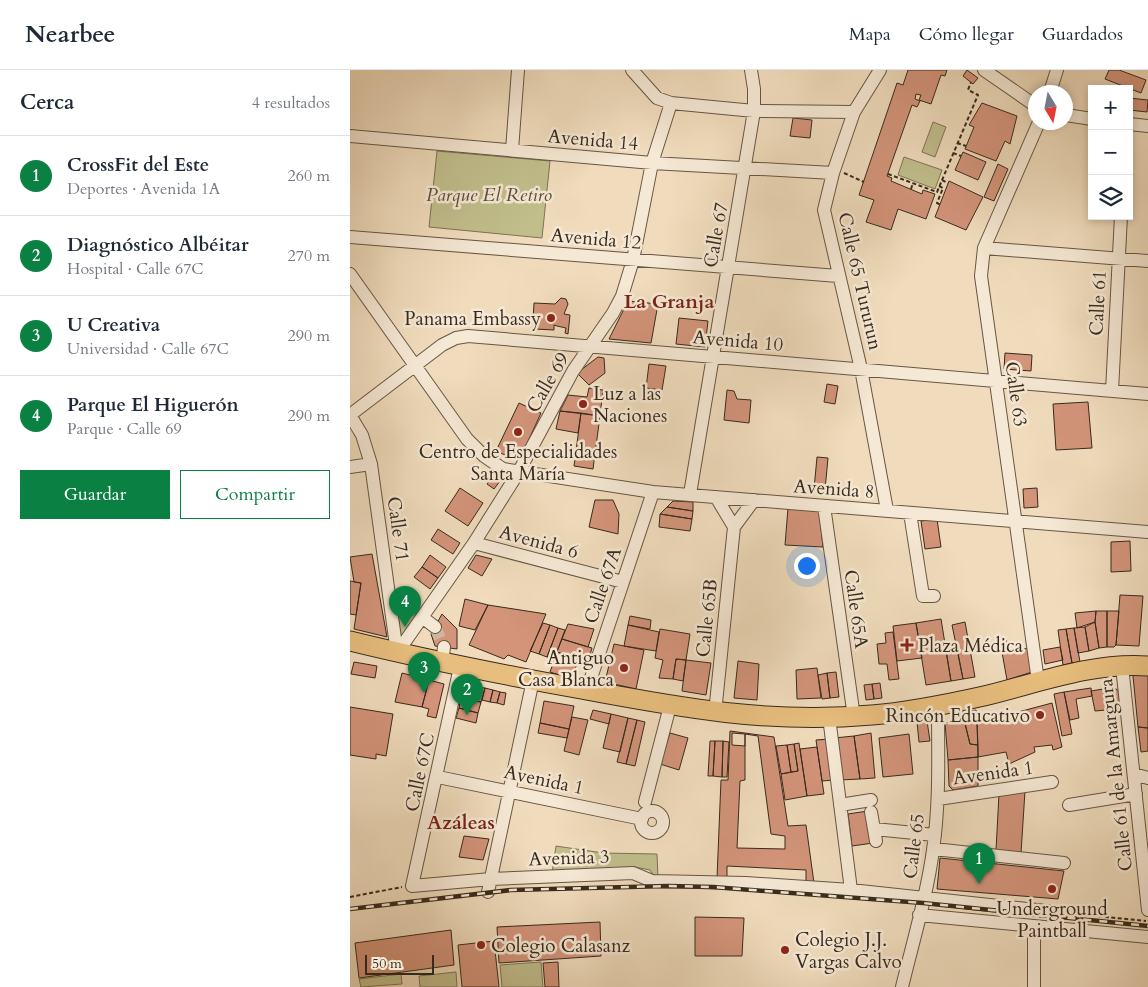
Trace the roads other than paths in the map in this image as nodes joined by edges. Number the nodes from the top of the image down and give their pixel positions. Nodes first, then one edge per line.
1 (518, 70) edge
2 (632, 70) edge
3 (751, 70) edge
4 (880, 70) edge
5 (984, 70) edge
6 (1057, 70) edge
7 (1052, 85) edge
8 (1028, 100) edge
9 (671, 103) junction
10 (754, 111) junction
11 (854, 112) junction
12 (1073, 116) edge
13 (1088, 118) edge
14 (1133, 124) edge
15 (1148, 126) edge
16 (1036, 130) edge
17 (350, 136) edge
18 (512, 150) junction
19 (652, 162) junction
20 (745, 169) junction
21 (838, 173) junction
22 (1122, 220) edge
23 (350, 237) edge
24 (984, 248) junction
25 (1118, 259) junction
26 (633, 260) junction
27 (1148, 262) edge
28 (728, 267) junction
29 (350, 274) edge
30 (838, 276) junction
31 (590, 346) junction
32 (714, 357) junction
33 (415, 364) junction
34 (861, 369) junction
35 (997, 382) junction
36 (1112, 391) junction
37 (1148, 394) edge
38 (350, 415) edge
39 (371, 464) junction
40 (350, 466) edge
41 (518, 473) junction
42 (654, 492) junction
43 (690, 494) junction
44 (716, 496) junction
45 (754, 500) junction
46 (824, 506) junction
47 (887, 510) junction
48 (910, 512) junction
49 (1017, 522) junction
50 (734, 527) junction
51 (1148, 532) edge
52 (474, 543) junction
53 (623, 582) junction
54 (934, 596) dead end
55 (422, 617) junction
56 (435, 627) tunnel mouth
57 (350, 641) edge
58 (396, 653) junction
59 (1122, 666) junction
60 (1148, 666) edge
61 (460, 667) junction
62 (532, 680) junction
63 (1038, 681) junction
64 (587, 690) junction
65 (670, 706) junction
66 (938, 706) junction
67 (716, 713) junction
68 (829, 717) junction
69 (854, 717) junction
70 (1134, 774) junction
71 (438, 777) junction
72 (1148, 778) edge
73 (1052, 782) dead end
74 (509, 791) junction
75 (1136, 794) junction
76 (938, 798) junction
77 (645, 802) dead end
78 (840, 805) junction
79 (1069, 805) dead end
80 (642, 819) dead end
81 (935, 835) junction
82 (934, 849) junction
83 (1064, 863) dead end
84 (491, 879) junction
85 (412, 886) joint
86 (851, 890) junction
87 (488, 892) dead end
88 (926, 897) junction
89 (1148, 910) edge
90 (1056, 912) road end
91 (919, 915) junction
92 (1034, 927) junction
93 (1148, 937) edge
94 (902, 987) edge
95 (1034, 987) edge

1 - 18 street
2 - 9 street
3 - 10 street, Calle 67
4 - 11 street, Calle 65 Tururun
5 - 8 street
6 - 7 street
9 - 10 street
9 - 19 street, Calle 69
10 - 11 street
10 - 20 street, Calle 67
11 - 21 street, Calle 65 Tururun
12 - 13 street
14 - 15 street
16 - 24 street, Calle 63
17 - 18 street, Avenida 14
18 - 19 street, Avenida 14
19 - 20 street, Avenida 14
19 - 26 street, Calle 69
20 - 21 street, Avenida 14
20 - 28 street, Calle 67
21 - 30 street, Calle 65 Tururun
22 - 25 street, Calle 61
23 - 26 street, Avenida 12
24 - 25 street
24 - 35 street, Calle 63
25 - 27 street
25 - 36 street, Calle 61
26 - 28 street, Avenida 12
26 - 31 street, Calle 69
28 - 30 street, Avenida 12
28 - 32 street, Calle 67
29 - 33 street, Avenida 8
30 - 34 street, Calle 65 Tururun
31 - 32 street, Avenida 10
31 - 33 street, Avenida 10
31 - 41 street, Calle 69
32 - 34 street, Avenida 10
32 - 43 street, Calle 67
33 - 38 street, Avenida 10
33 - 41 street, Avenida 8
34 - 35 street, Avenida 10
34 - 47 street, Calle 65 Tururun
35 - 36 street, Avenida 10
35 - 49 street, Calle 63
36 - 37 street, Avenida 10
38 - 39 street, Calle 71
39 - 40 street
39 - 58 street, Calle 71
41 - 42 street, Avenida 8
41 - 52 street, Calle 69
42 - 43 street, Avenida 8
42 - 53 street, Calle 67A
43 - 44 street, Avenida 8
44 - 45 street, Avenida 8
44 - 50 street
45 - 46 street, Avenida 8
45 - 50 street
46 - 47 street, Avenida 8
46 - 69 street, Calle 65A
47 - 48 street, Avenida 8
48 - 49 street, Avenida 8
48 - 54 street
49 - 51 street, Avenida 8
49 - 63 street, Calle 63
50 - 67 street, Calle 65B
52 - 53 street, Avenida 6
52 - 55 street, Calle 69
53 - 64 street, Calle 67A
55 - 56 street
55 - 58 street, Calle 69
57 - 58 highway
58 - 61 highway
59 - 60 highway
59 - 63 highway
59 - 70 street, Calle 61 de la Amargura
61 - 62 highway
61 - 71 street, Calle 67C
62 - 64 highway
62 - 74 street
63 - 66 highway
64 - 65 highway
65 - 67 highway
65 - 77 street
66 - 69 highway
66 - 76 street, Calle 65
67 - 68 highway
68 - 69 highway
68 - 78 street
70 - 72 street
70 - 75 street, Calle 61 de la Amargura
71 - 74 street, Avenida 1
71 - 85 street, Calle 67C
73 - 76 street, Avenida 1
74 - 80 street, Avenida 1
74 - 84 street
75 - 79 street
75 - 89 street, Calle 61 de la Amargura
76 - 81 street, Calle 65
78 - 81 street
78 - 86 street
81 - 82 street, Calle 65
82 - 83 street
82 - 88 street, Calle 65
84 - 85 street, Avenida 3
84 - 86 street, Avenida 3
84 - 87 street
86 - 88 street, Avenida 3
88 - 90 street, Avenida 3
88 - 91 street, Calle 65
91 - 92 street
91 - 94 street, Calle 65
92 - 93 street
92 - 95 street

